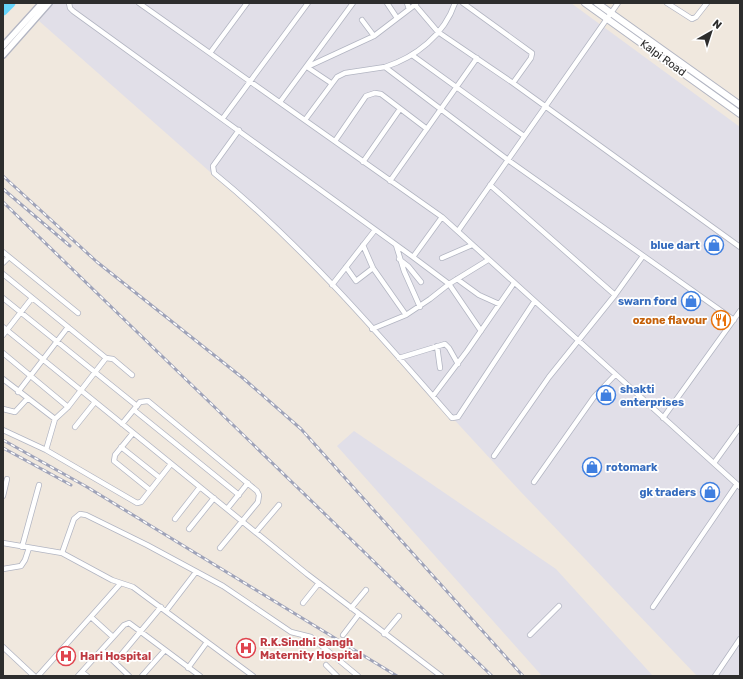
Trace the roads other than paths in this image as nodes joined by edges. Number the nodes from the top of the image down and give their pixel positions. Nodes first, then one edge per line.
1 (42, 3) edge
2 (49, 3) edge
3 (69, 3) edge
4 (139, 3) edge
5 (247, 3) edge
6 (308, 3) edge
7 (353, 3) edge
8 (387, 3) edge
9 (407, 3) edge
10 (455, 3) edge
11 (463, 3) edge
12 (585, 3) edge
13 (597, 3) edge
14 (618, 3) edge
15 (667, 3) edge
16 (706, 3) edge
17 (416, 4) edge
18 (409, 9) junction
19 (611, 13) junction
20 (397, 18) junction
21 (606, 18) junction
22 (362, 20) dead end
23 (438, 32) junction
24 (374, 36) junction
25 (3, 46) edge
26 (210, 53) junction
27 (3, 55) edge
28 (412, 55) junction
29 (672, 56) junction
30 (477, 58) junction
31 (668, 62) junction
32 (308, 67) junction
33 (385, 67) junction
34 (250, 82) junction
35 (513, 83) junction
36 (331, 84) junction
37 (456, 88) junction
38 (280, 102) junction
39 (740, 105) edge
40 (545, 106) junction
41 (400, 109) junction
42 (441, 110) junction
43 (740, 114) edge
44 (222, 118) junction
45 (305, 120) junction
46 (240, 130) junction
47 (427, 130) junction
48 (524, 136) junction
49 (335, 141) junction
50 (508, 160) junction
51 (364, 162) junction
52 (390, 181) junction
53 (490, 185) junction
54 (442, 217) junction
55 (375, 230) junction
56 (458, 231) junction
57 (472, 244) junction
58 (363, 245) junction
59 (396, 245) junction
60 (740, 247) edge
61 (3, 252) edge
62 (643, 256) junction
63 (9, 257) junction
64 (413, 257) junction
65 (442, 258) dead end
66 (399, 259) junction
67 (488, 260) junction
68 (3, 264) edge
69 (346, 267) junction
70 (373, 268) junction
71 (3, 274) edge
72 (457, 279) junction
73 (421, 282) dead end
74 (514, 283) junction
75 (449, 284) junction
76 (332, 285) junction
77 (615, 295) junction
78 (3, 298) edge
79 (32, 298) junction
80 (534, 302) junction
81 (499, 304) junction
82 (420, 307) junction
83 (740, 311) edge
84 (21, 312) junction
85 (78, 313) dead end
86 (406, 315) junction
87 (734, 320) junction
88 (68, 327) junction
89 (5, 329) edge
90 (372, 329) junction
91 (481, 331) junction
92 (3, 335) edge
93 (57, 341) junction
94 (579, 342) junction
95 (437, 346) junction
96 (3, 353) edge
97 (106, 358) junction
98 (399, 358) junction
99 (43, 360) junction
100 (458, 364) junction
101 (440, 368) dead end
102 (94, 372) junction
103 (132, 375) dead end
104 (615, 375) junction
105 (30, 376) junction
106 (3, 379) edge
107 (81, 390) junction
108 (18, 392) junction
109 (433, 396) junction
110 (27, 399) junction
111 (95, 402) junction
112 (3, 405) edge
113 (68, 407) junction
114 (135, 408) junction
115 (3, 409) edge
116 (663, 418) junction
117 (55, 419) junction
118 (122, 424) junction
119 (75, 427) dead end
120 (740, 427) edge
121 (3, 430) edge
122 (133, 433) junction
123 (121, 447) junction
124 (46, 450) junction
125 (494, 456) dead end
126 (714, 463) junction
127 (171, 464) junction
128 (160, 478) junction
129 (8, 479) dead end
130 (534, 482) dead end
131 (248, 483) junction
132 (38, 485) dead end
133 (738, 485) edge
134 (200, 487) junction
135 (150, 490) junction
136 (239, 495) junction
137 (3, 496) edge
138 (214, 498) junction
139 (279, 505) dead end
140 (227, 509) junction
141 (175, 519) dead end
142 (243, 522) junction
143 (190, 529) dead end
144 (256, 532) junction
145 (3, 543) edge
146 (22, 547) junction
147 (28, 548) junction
148 (220, 548) dead end
149 (62, 553) junction
150 (3, 568) edge
151 (196, 572) junction
152 (319, 583) junction
153 (120, 584) junction
154 (366, 590) dead end
155 (303, 603) dead end
156 (559, 606) dead end
157 (160, 607) junction
158 (653, 607) dead end
159 (351, 608) junction
160 (166, 611) junction
161 (359, 614) junction
162 (399, 616) dead end
163 (91, 617) junction
164 (141, 632) junction
165 (384, 634) junction
166 (343, 635) dead end
167 (530, 635) dead end
168 (113, 637) junction
169 (740, 639) edge
170 (207, 642) junction
171 (3, 647) edge
172 (102, 650) junction
173 (166, 650) junction
174 (115, 662) junction
175 (326, 665) dead end
176 (188, 668) junction
177 (82, 672) junction
178 (34, 676) edge
179 (38, 676) edge
180 (78, 676) edge
181 (87, 676) edge
182 (130, 676) edge
183 (142, 676) edge
184 (200, 676) edge
185 (253, 676) edge
186 (337, 676) edge
187 (358, 676) edge
188 (441, 676) edge
189 (715, 676) edge

1 - 25 street
2 - 27 street
3 - 44 street
4 - 26 street
5 - 26 street
6 - 34 street
7 - 32 street
8 - 20 street
9 - 18 street
10 - 23 street
11 - 35 street
12 - 21 main road, Kalpi Road
13 - 19 main road, Kalpi Road
14 - 19 street
15 - 16 street
17 - 18 street
17 - 23 street
18 - 20 street
19 - 21 street
19 - 29 main road, Kalpi Road
20 - 24 street
21 - 31 main road, Kalpi Road
21 - 40 street
22 - 24 street
23 - 28 street
23 - 30 street
24 - 32 street
26 - 34 street
28 - 33 street
28 - 37 street
29 - 31 main road
29 - 39 main road, Kalpi Road
30 - 35 street
30 - 37 street
31 - 43 main road, Kalpi Road
32 - 36 street
32 - 38 street
33 - 36 street
33 - 42 street
34 - 38 street
34 - 44 street
35 - 40 street
36 - 45 street
37 - 42 street
37 - 48 street
38 - 45 street
40 - 48 street
40 - 60 street
41 - 47 street
41 - 49 street
41 - 51 street
42 - 47 street
42 - 50 street
44 - 46 street
45 - 49 street
46 - 55 street
46 - 76 street
47 - 52 street
48 - 50 street
49 - 51 street
50 - 53 street
50 - 62 street
51 - 52 street
52 - 54 street
53 - 56 street
53 - 77 street
54 - 56 street
54 - 64 street
55 - 58 street
55 - 59 street
56 - 57 street
57 - 65 street
57 - 67 street
58 - 69 street
58 - 70 street
59 - 64 street
59 - 66 street
61 - 63 street
62 - 77 street
62 - 87 street
63 - 68 street
63 - 85 street
64 - 75 street
66 - 73 street
66 - 82 street
67 - 72 street
67 - 74 street
69 - 70 street
69 - 76 street
70 - 86 street
71 - 79 street
72 - 75 street
72 - 81 street
74 - 80 street
74 - 81 street
75 - 82 street
75 - 91 street
76 - 90 street
77 - 94 street
78 - 84 street
79 - 84 street
79 - 88 street
80 - 94 street
80 - 109 street
81 - 91 street
82 - 86 street
83 - 87 street
84 - 89 street
84 - 93 street
86 - 90 street
87 - 116 street
88 - 93 street
88 - 97 street
89 - 92 street
89 - 99 street
90 - 98 street
91 - 100 street
93 - 99 street
93 - 102 street
94 - 104 street
94 - 125 street
95 - 98 street
95 - 100 street
95 - 101 street
96 - 105 street
97 - 102 street
97 - 103 street
98 - 109 street
99 - 105 street
99 - 107 street
100 - 109 street
102 - 107 street
102 - 114 street
104 - 116 street
104 - 130 street
105 - 108 street
105 - 113 street
106 - 108 street
107 - 111 street
107 - 113 street
108 - 110 street
110 - 115 street
110 - 117 street
111 - 118 street
111 - 119 street
112 - 115 street
113 - 117 street
114 - 118 street
114 - 131 street
114 - 136 street
116 - 126 street
117 - 124 street
118 - 122 street
120 - 126 street
121 - 124 street
122 - 123 street
122 - 127 street
123 - 128 street
123 - 135 street
124 - 135 street
126 - 133 street
127 - 128 street
127 - 134 street
128 - 135 street
129 - 137 street
131 - 136 street
131 - 142 street
132 - 146 street
133 - 158 street
134 - 138 street
134 - 141 street
136 - 140 street
138 - 140 street
138 - 143 street
139 - 144 street
140 - 142 street
142 - 144 street
142 - 148 street
144 - 152 street
145 - 146 street
146 - 147 street
147 - 149 street
147 - 150 street
149 - 151 street
149 - 153 street
151 - 160 street
151 - 187 street
152 - 155 street
152 - 159 street
153 - 157 street
153 - 163 street
154 - 159 street
156 - 167 street
157 - 160 street
157 - 164 street
159 - 161 street
160 - 170 street
161 - 165 street
161 - 166 street
162 - 165 street
163 - 168 street
163 - 179 street
164 - 168 street
164 - 173 street
164 - 174 street
165 - 188 street
168 - 172 street
169 - 189 street
170 - 176 street
170 - 185 street
171 - 178 street
172 - 174 street
172 - 177 street
173 - 176 street
173 - 183 street
174 - 182 street
175 - 186 street
176 - 184 street
177 - 180 street
177 - 181 street

